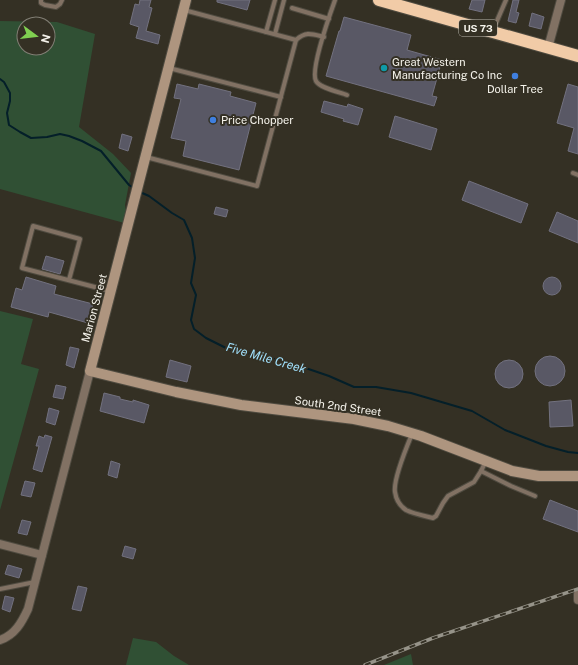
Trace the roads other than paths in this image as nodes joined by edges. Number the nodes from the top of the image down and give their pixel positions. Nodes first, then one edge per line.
1 (41, 0) edge
2 (62, 0) edge
3 (186, 0) edge
4 (275, 0) edge
5 (284, 0) edge
6 (334, 0) edge
7 (379, 0) edge
8 (506, 0) edge
9 (561, 0) edge
10 (392, 2) edge
11 (292, 8) dead end
12 (184, 10) junction
13 (329, 19) junction
14 (266, 32) junction
15 (492, 32) junction
16 (275, 34) junction
17 (324, 37) junction
18 (296, 40) junction
19 (548, 48) junction
20 (578, 56) edge
21 (169, 68) junction
22 (347, 95) dead end
23 (281, 98) junction
24 (146, 157) junction
25 (573, 173) dead end
26 (578, 175) edge
27 (69, 280) junction
28 (111, 291) junction
29 (90, 371) junction
30 (412, 433) junction
31 (486, 461) junction
32 (480, 472) junction
33 (578, 476) edge
34 (535, 496) dead end
35 (0, 544) edge
36 (42, 555) junction
37 (35, 582) junction
38 (0, 589) edge
39 (578, 594) edge
40 (578, 600) edge
41 (0, 640) edge

1 - 2 lane
3 - 12 street, Marion Street
4 - 14 lane
5 - 16 lane
6 - 13 lane
7 - 10 highway, US 73
8 - 15 lane
9 - 19 street
10 - 15 highway, US 73
11 - 13 lane
12 - 14 lane
12 - 21 street, Marion Street
13 - 17 lane
14 - 16 lane
15 - 19 highway, US 73
16 - 18 lane
17 - 18 lane
17 - 22 lane
18 - 23 lane
19 - 20 highway, US 73
21 - 23 lane
21 - 24 street, Marion Street
23 - 24 lane
24 - 28 street, Marion Street
25 - 26 lane
27 - 27 lane
27 - 28 lane
28 - 29 street, Marion Street
29 - 30 street, South 2nd Street
29 - 36 street, Marion Street
30 - 31 street, South 2nd Street
30 - 32 lane
31 - 32 lane
31 - 33 street, South 2nd Street
32 - 34 lane
35 - 36 street
36 - 37 street, Marion Street
37 - 38 lane
37 - 41 street, Marion Street
39 - 40 street

